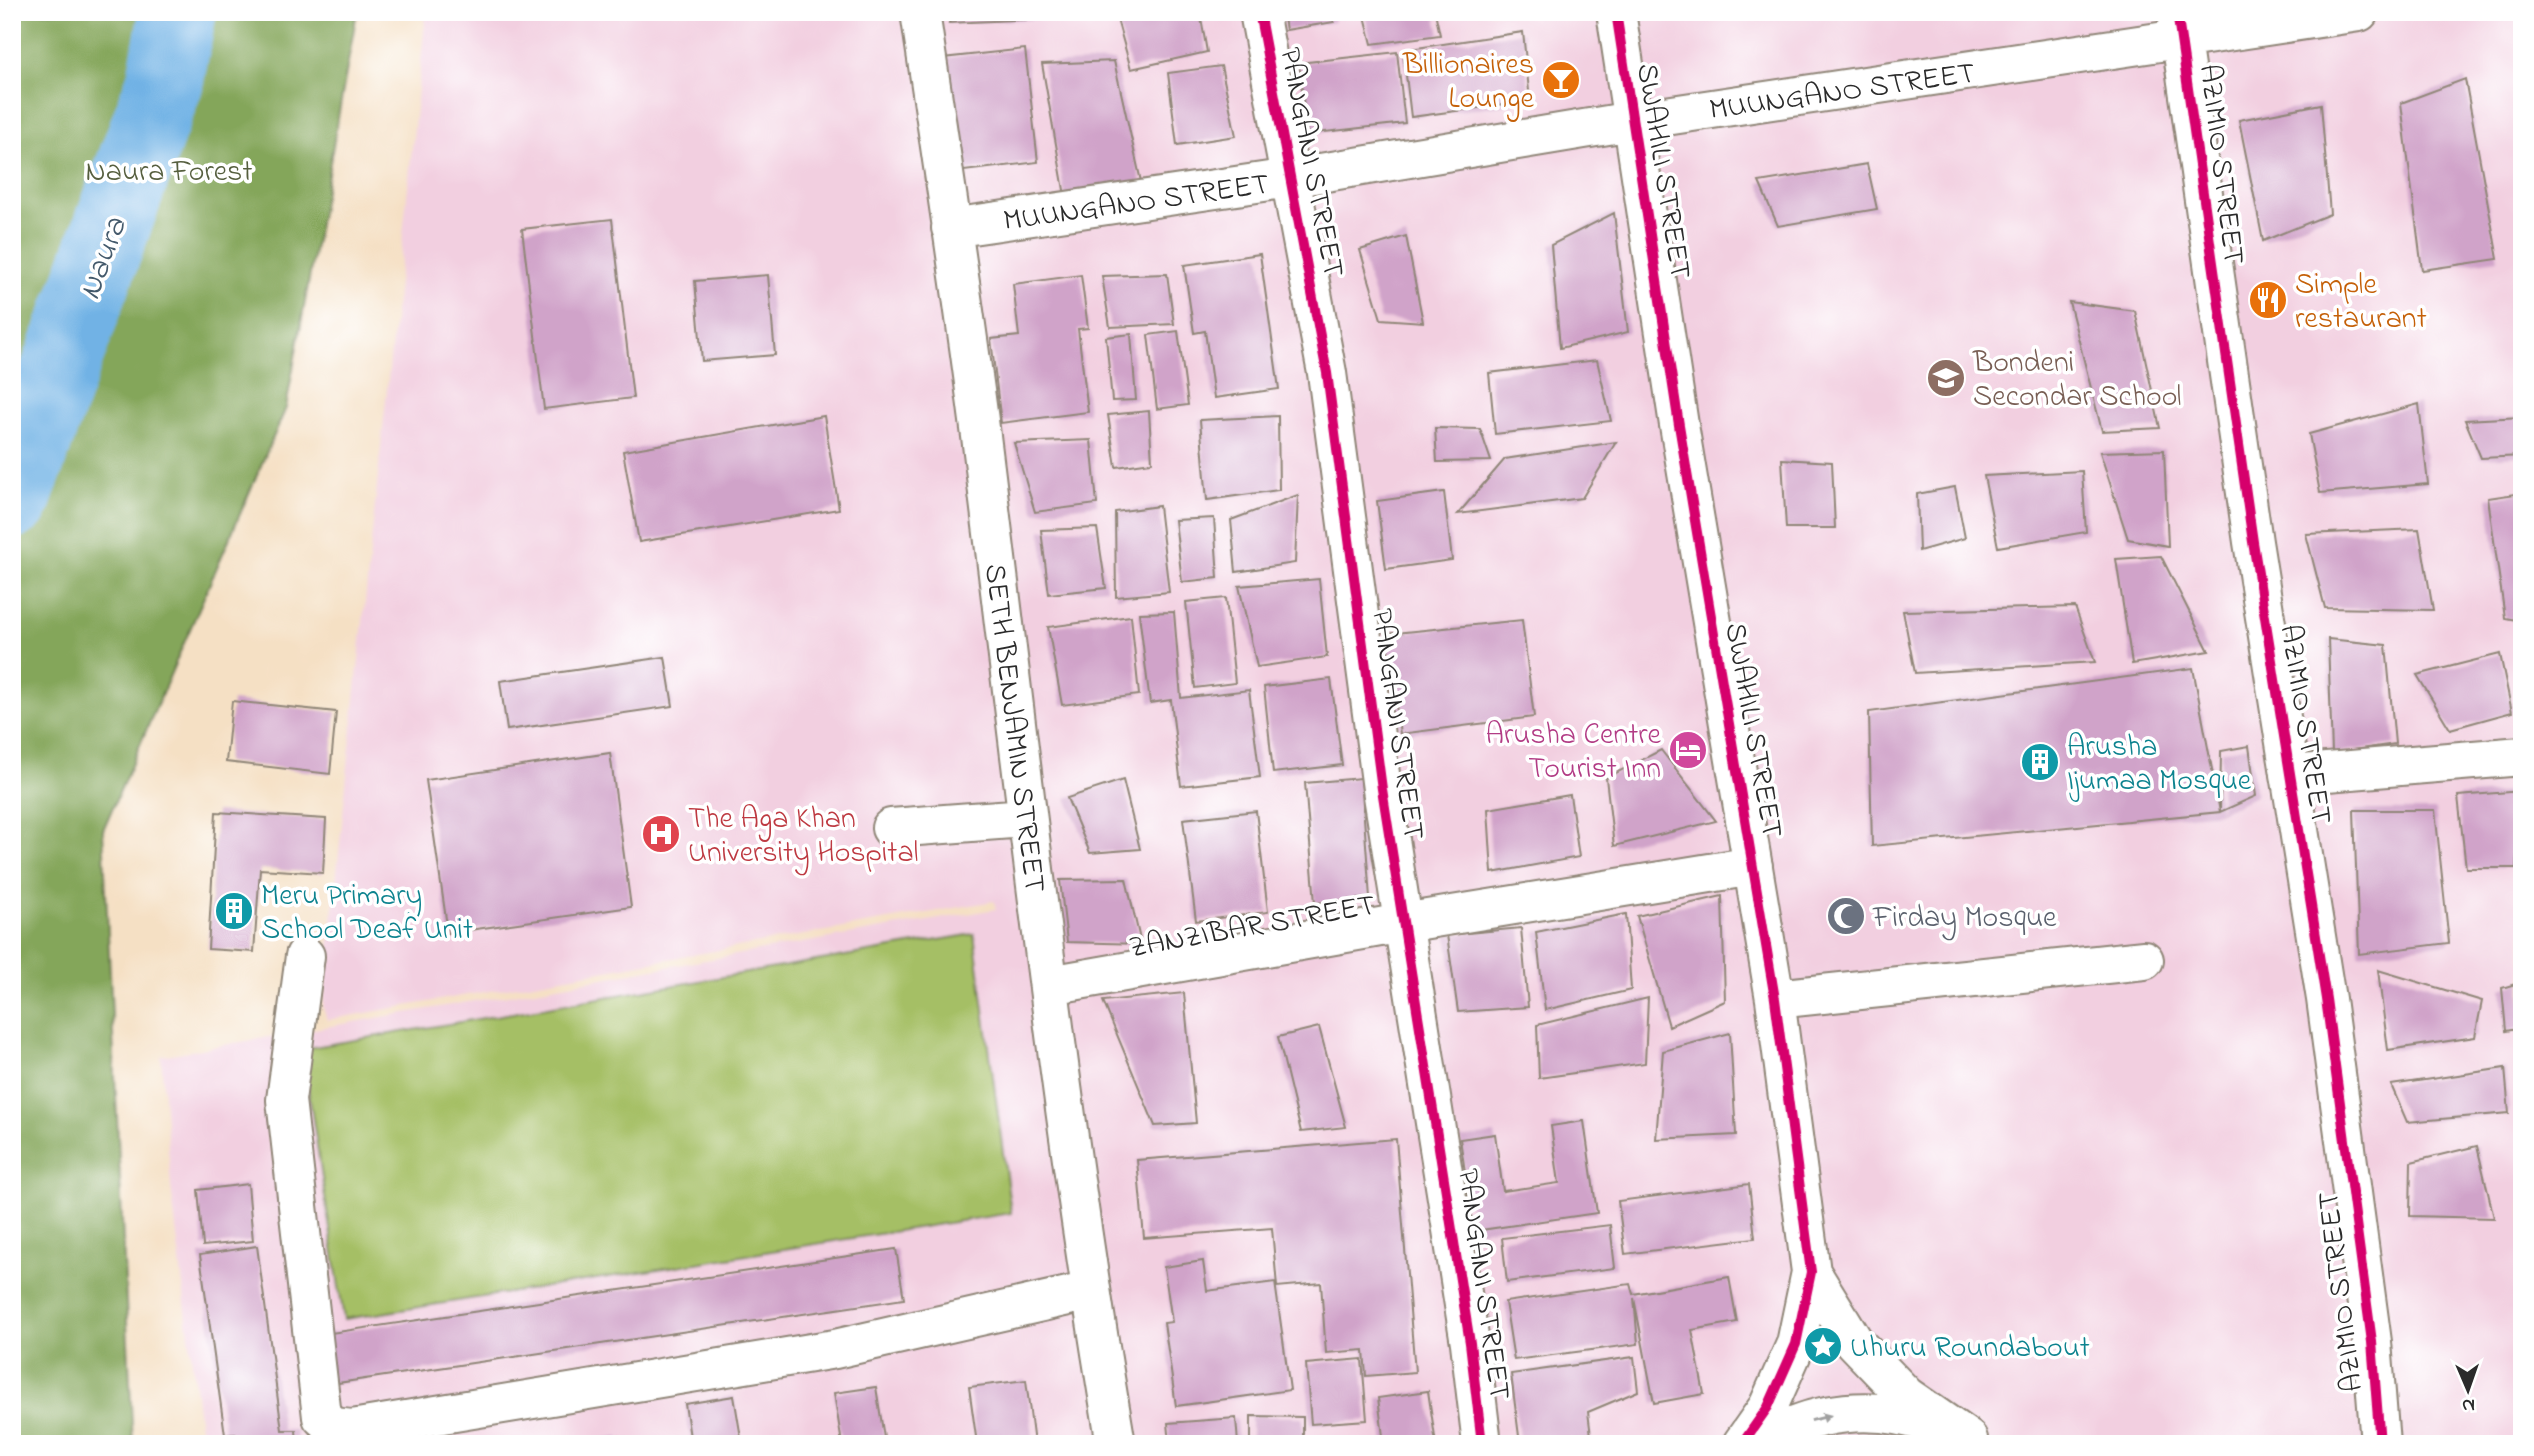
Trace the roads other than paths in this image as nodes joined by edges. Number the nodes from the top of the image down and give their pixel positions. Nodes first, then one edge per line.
1 (920, 12) edge
2 (1259, 12) edge
3 (1616, 12) edge
4 (2359, 12) edge
5 (2180, 26) edge
6 (1632, 121) junction
7 (1290, 178) junction
8 (951, 228) junction
9 (2522, 756) edge
10 (2290, 775) junction
11 (1026, 818) junction
12 (891, 828) dead end
13 (1754, 866) junction
14 (1403, 923) junction
15 (305, 956) dead end
16 (2144, 960) dead end
17 (1050, 985) junction
18 (1775, 999) junction
19 (1811, 1272) junction
20 (1090, 1291) junction
21 (1971, 1441) edge
22 (1116, 1444) edge
23 (1482, 1444) edge
24 (1742, 1444) edge
25 (1759, 1444) edge
26 (2380, 1444) edge

1 - 8 street, SETH BENJAMIN STREET
2 - 7 street, PANGANI STREET
3 - 6 street, SWAHILI STREET
4 - 5 street, MUUNGANO STREET
5 - 6 street, MUUNGANO STREET
5 - 10 street, AZIMIO STREET
6 - 7 street, MUUNGANO STREET
6 - 13 street, SWAHILI STREET
7 - 8 street, MUUNGANO STREET
7 - 14 street, PANGANI STREET
8 - 11 street, SETH BENJAMIN STREET
9 - 10 street
10 - 26 street, AZIMIO STREET
11 - 12 street
11 - 17 street, SETH BENJAMIN STREET
13 - 14 street, ZANZIBAR STREET
13 - 18 street, SWAHILI STREET
14 - 17 street, ZANZIBAR STREET
14 - 23 street, PANGANI STREET
15 - 20 street
16 - 18 street
17 - 20 street, SETH BENJAMIN STREET
18 - 19 street, SWAHILI STREET
19 - 21 street, SWAHILI STREET
19 - 24 street, SWAHILI STREET
20 - 22 street, SETH BENJAMIN STREET
25 -> 21 street

